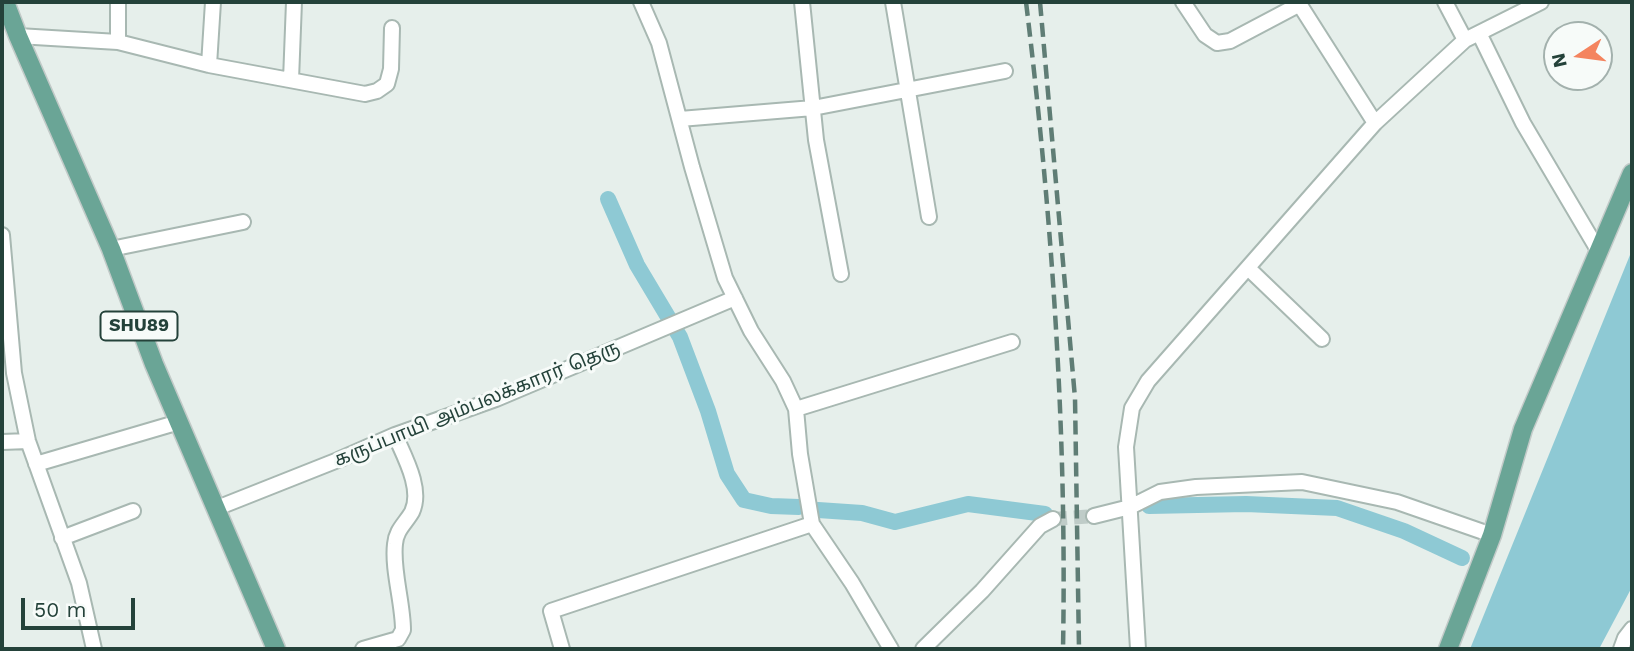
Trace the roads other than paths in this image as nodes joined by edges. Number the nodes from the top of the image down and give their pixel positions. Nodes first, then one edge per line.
1 (5, 2) edge
2 (118, 2) edge
3 (213, 2) edge
4 (294, 2) edge
5 (641, 2) edge
6 (802, 2) edge
7 (893, 2) edge
8 (1183, 2) edge
9 (1445, 2) edge
10 (1541, 2) edge
11 (1299, 3) edge
12 (391, 28) dead end
13 (1479, 33) junction
14 (18, 36) junction
15 (1465, 40) junction
16 (118, 42) junction
17 (209, 65) junction
18 (1005, 71) dead end
19 (291, 80) junction
20 (908, 91) junction
21 (813, 108) junction
22 (680, 119) junction
23 (1375, 122) junction
24 (1632, 173) edge
25 (929, 217) dead end
26 (243, 222) dead end
27 (2, 234) edge
28 (111, 249) junction
29 (1598, 250) junction
30 (1248, 268) junction
31 (841, 274) dead end
32 (736, 298) junction
33 (1322, 339) dead end
34 (1012, 342) dead end
35 (796, 409) junction
36 (179, 422) junction
37 (395, 435) junction
38 (28, 441) junction
39 (2, 442) edge
40 (36, 464) junction
41 (218, 508) junction
42 (1130, 508) junction
43 (133, 511) dead end
44 (1094, 516) tunnel mouth
45 (1053, 519) tunnel mouth
46 (812, 524) junction
47 (1492, 535) junction
48 (62, 538) junction
49 (1632, 629) edge
50 (94, 649) edge
51 (276, 649) edge
52 (363, 649) edge
53 (562, 649) edge
54 (891, 649) edge
55 (923, 649) edge
56 (1138, 649) edge
57 (1448, 649) edge
58 (1621, 649) edge

1 - 14 main road, SHU89
2 - 16 street
3 - 17 street
4 - 19 street
5 - 22 street
6 - 21 street
7 - 20 street
8 - 11 street
9 - 15 street
10 - 13 street
11 - 23 street
12 - 19 street
13 - 15 street
13 - 29 street
14 - 16 street
14 - 28 main road, SHU89
15 - 23 street
16 - 17 street
17 - 19 street
18 - 20 street
20 - 21 street
20 - 25 street
21 - 22 street
21 - 31 street
22 - 32 street
23 - 30 street
24 - 29 main road
26 - 28 street
27 - 38 street
28 - 36 main road, SHU89
29 - 47 main road
30 - 33 street
30 - 42 street
32 - 35 street
32 - 37 street, கருப்பாயி அம்பலக்காரர் தெரு
34 - 35 street
35 - 46 street
36 - 40 street
36 - 41 main road, SHU89
37 - 41 street, கருப்பாயி அம்பலக்காரர் தெரு
37 - 52 street
38 - 39 street
38 - 40 street
40 - 48 street
41 - 51 main road, SHU89
42 - 44 street
42 - 47 street
42 - 56 street
43 - 48 street
45 - 55 street
46 - 53 street
46 - 54 street
47 - 57 main road
48 - 50 street
49 - 58 street

